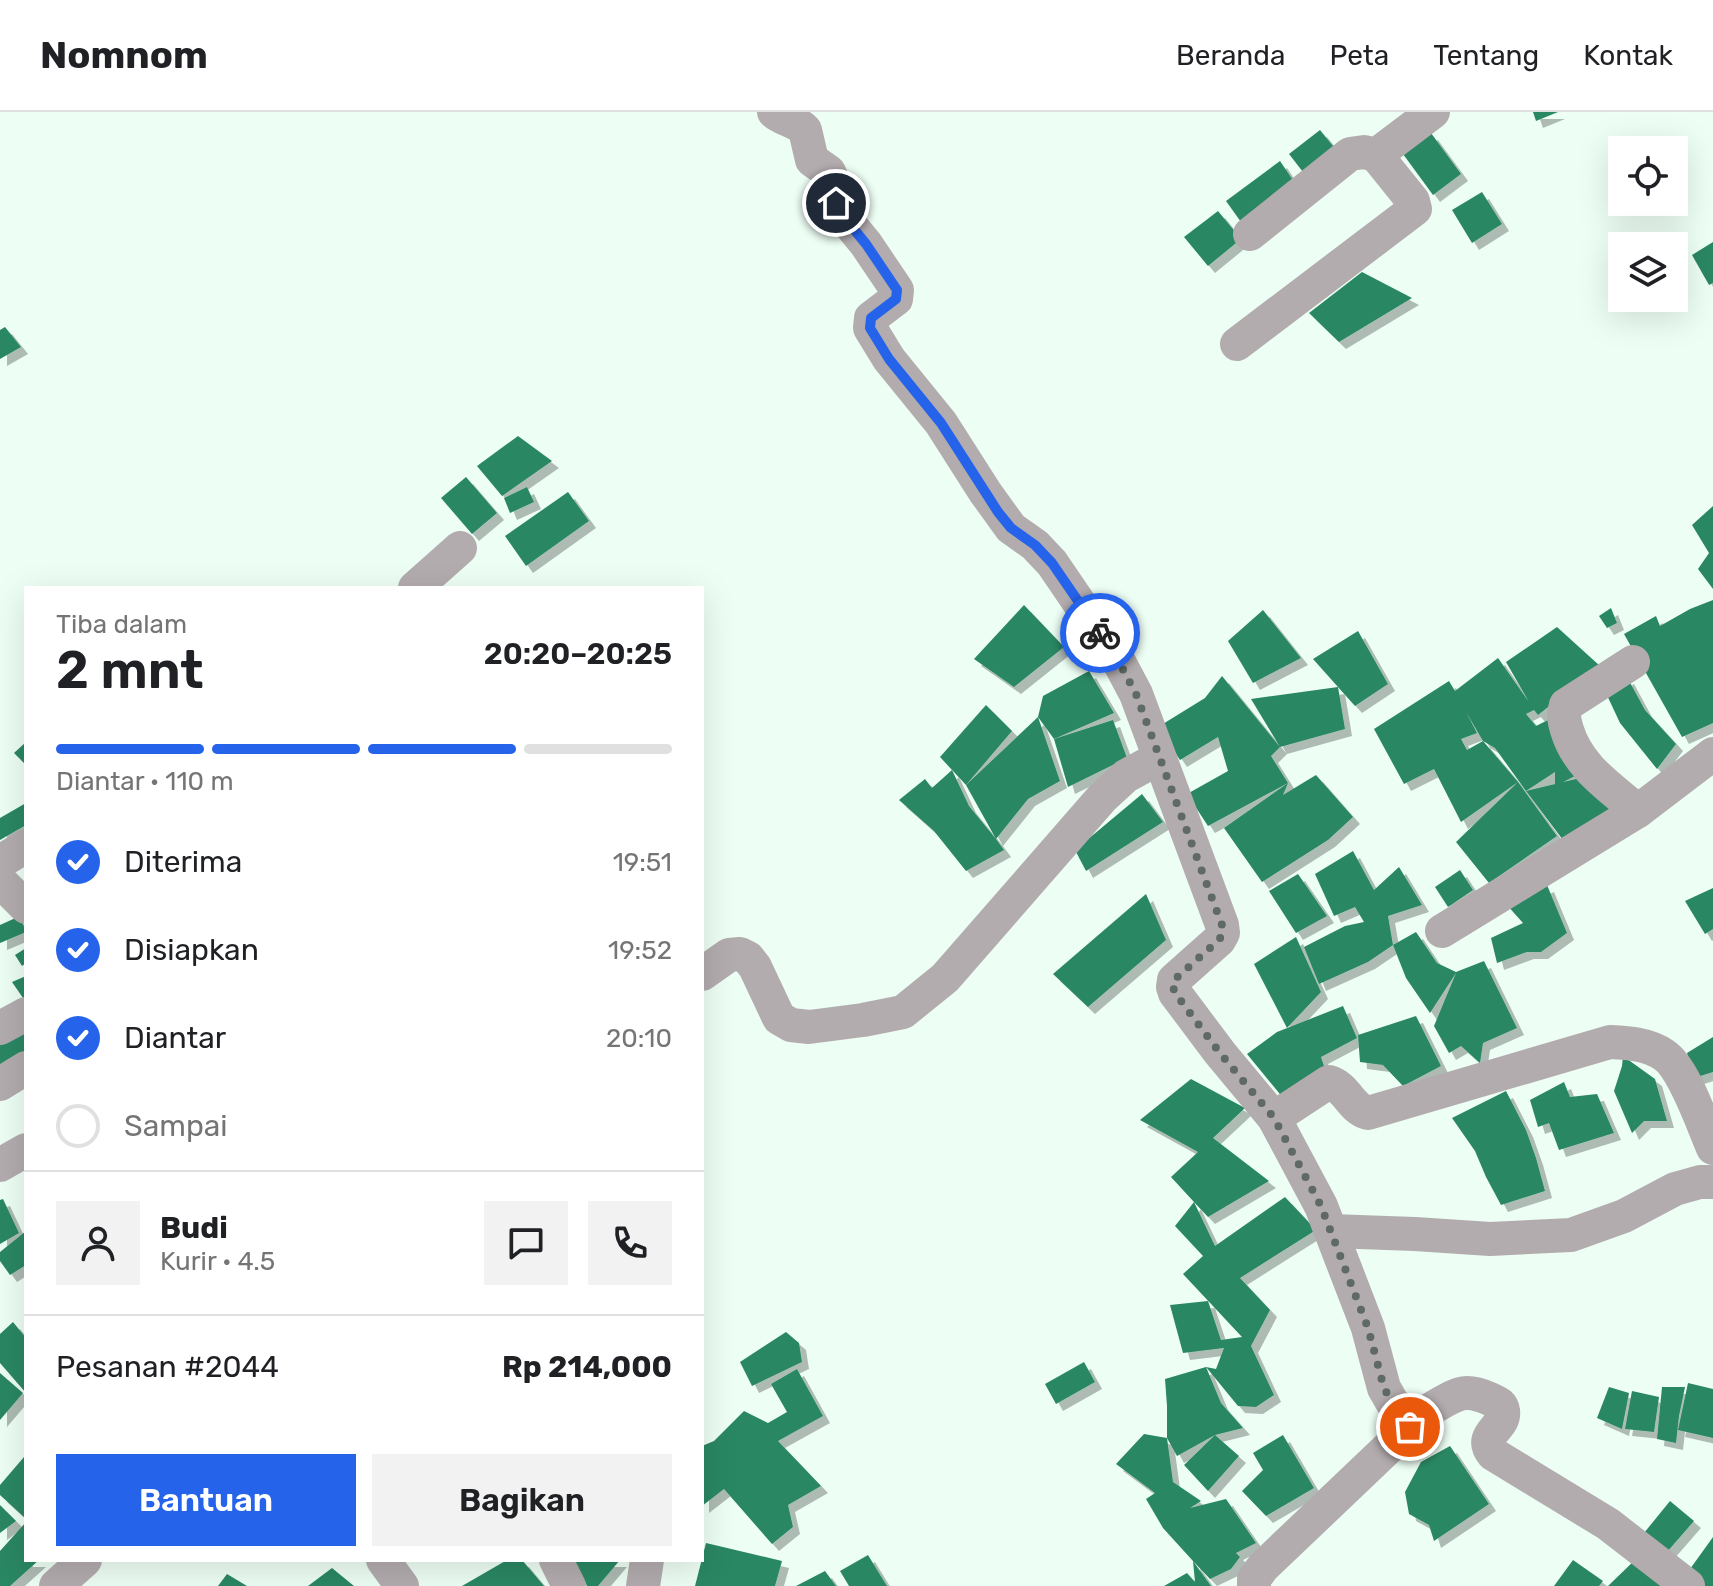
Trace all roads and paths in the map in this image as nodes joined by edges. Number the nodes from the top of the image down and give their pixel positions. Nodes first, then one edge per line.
1 (774, 112) edge
2 (1433, 112) edge
3 (1376, 155) junction
4 (1250, 234) dead end
5 (1237, 344) dead end
6 (460, 548) dead end
7 (417, 586) edge
8 (1633, 662) dead end
9 (1713, 754) edge
10 (1159, 758) junction
11 (1638, 811) junction
12 (24, 847) edge
13 (0, 862) edge
14 (0, 881) edge
15 (24, 905) edge
16 (1442, 931) dead end
17 (704, 973) edge
18 (24, 1015) edge
19 (0, 1028) edge
20 (24, 1069) edge
21 (0, 1084) edge
22 (1274, 1118) junction
23 (1713, 1148) edge
24 (24, 1151) edge
25 (0, 1165) edge
26 (1713, 1182) edge
27 (1331, 1231) junction
28 (1411, 1421) junction
29 (83, 1562) edge
30 (384, 1562) edge
31 (557, 1562) edge
32 (647, 1562) edge
33 (56, 1586) edge
34 (402, 1586) edge
35 (569, 1586) edge
36 (643, 1586) edge
37 (1254, 1586) edge
38 (1688, 1586) edge

1 - 10 street
2 - 3 street
3 - 4 street
3 - 5 street
6 - 7 street
8 - 11 street
9 - 11 street
10 - 17 street
10 - 22 street
11 - 16 street
12 - 13 street
14 - 15 street
18 - 19 street
20 - 21 street
22 - 23 street
22 - 27 street
24 - 25 street
26 - 27 street
27 - 28 street
28 - 37 street
28 - 38 street
29 - 33 street
30 - 34 street
31 - 35 street
32 - 36 street

